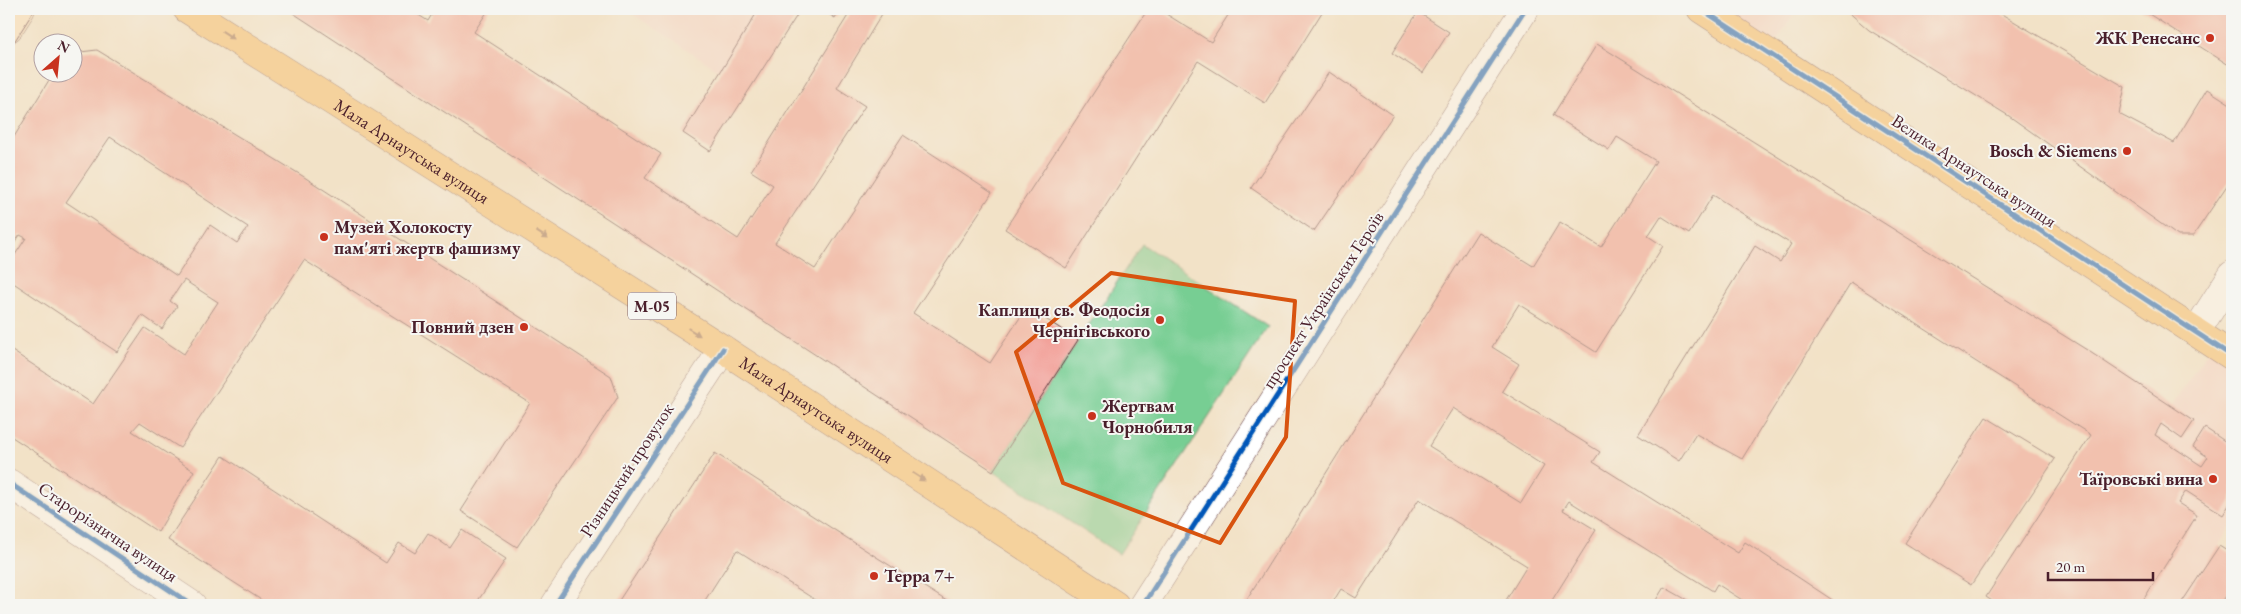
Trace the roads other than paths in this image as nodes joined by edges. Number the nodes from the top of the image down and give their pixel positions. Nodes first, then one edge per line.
1 (21, 9) edge
2 (187, 9) edge
3 (1525, 9) edge
4 (1701, 9) edge
5 (9, 28) edge
6 (2232, 276) edge
7 (2196, 332) junction
8 (723, 350) junction
9 (2232, 356) edge
10 (9, 482) edge
11 (192, 605) edge
12 (555, 605) edge
13 (1115, 605) edge
14 (1143, 605) edge

1 - 5 street
2 -> 8 main road, Мала Арнаутська вулиця / М-05
3 - 14 street, проспект Українських Героїв
4 - 7 main road, Велика Арнаутська вулиця
6 - 7 street
7 - 9 main road, Велика Арнаутська вулиця
8 - 12 street, Різницький провулок
8 -> 13 main road, Мала Арнаутська вулиця / М-05
10 - 11 street, Старорізнична вулиця

